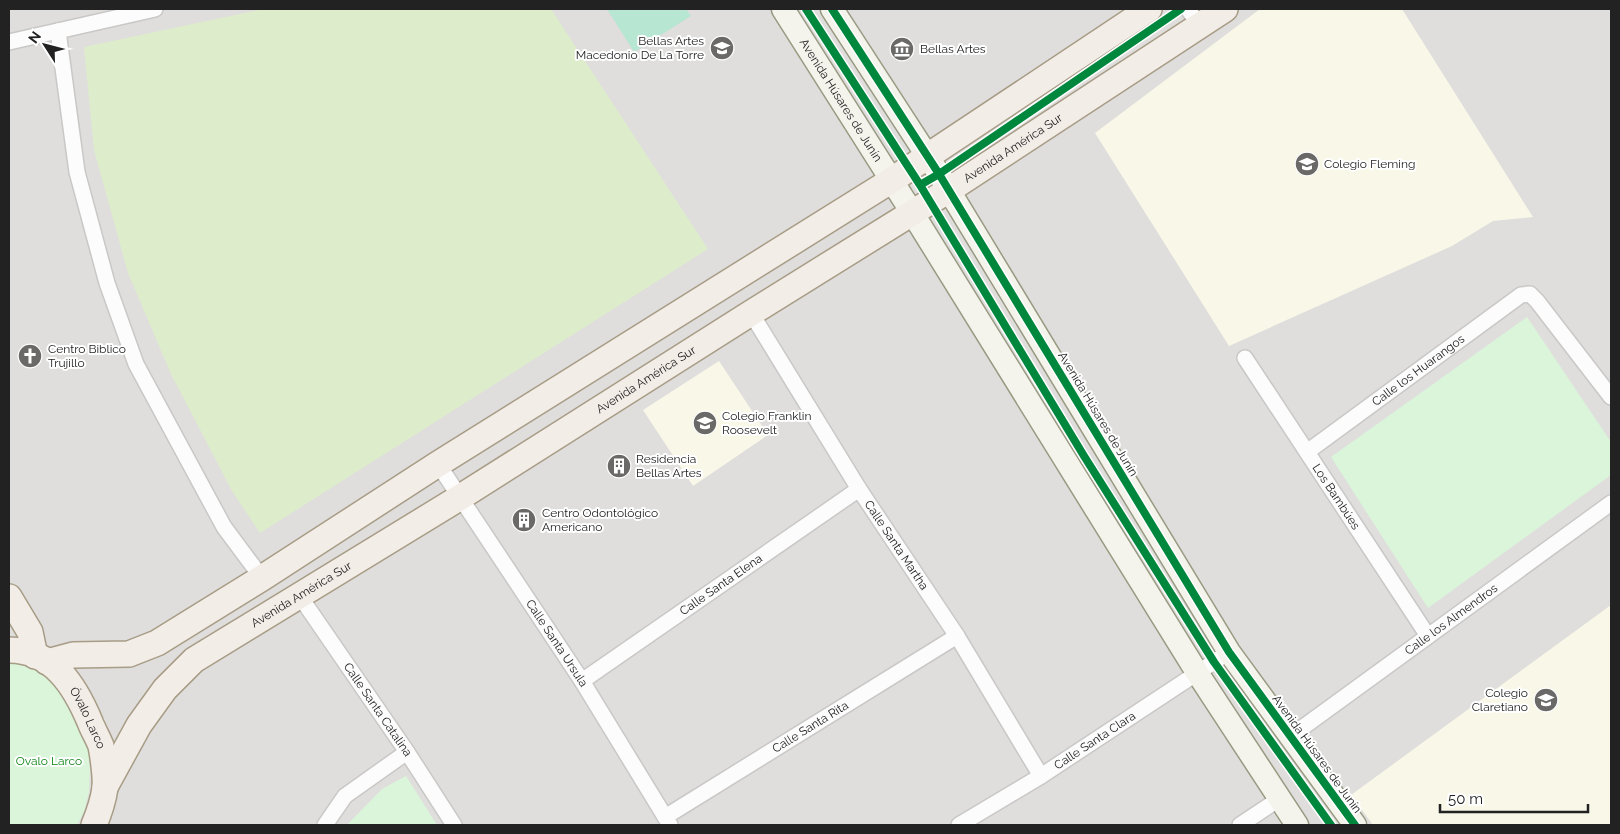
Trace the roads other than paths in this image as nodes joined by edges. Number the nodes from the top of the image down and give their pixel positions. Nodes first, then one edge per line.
1 (154, 9) edge
2 (783, 9) edge
3 (832, 9) edge
4 (1149, 9) edge
5 (1225, 9) edge
6 (1194, 18) edge
7 (58, 30) junction
8 (9, 42) edge
9 (928, 157) junction
10 (892, 180) junction
11 (950, 190) junction
12 (913, 214) junction
13 (751, 313) junction
14 (1245, 358) dead end
15 (1611, 397) edge
16 (1307, 452) junction
17 (438, 464) junction
18 (859, 489) junction
19 (459, 498) junction
20 (1611, 503) edge
21 (262, 578) junction
22 (299, 595) junction
23 (9, 597) edge
24 (957, 636) junction
25 (1428, 636) junction
26 (9, 650) edge
27 (1229, 652) junction
28 (41, 659) junction
29 (1198, 674) junction
30 (582, 681) junction
31 (1291, 736) junction
32 (407, 752) junction
33 (1041, 776) junction
34 (105, 787) junction
35 (1278, 800) junction
36 (667, 821) edge
37 (94, 825) edge
38 (325, 825) edge
39 (454, 825) edge
40 (959, 825) edge
41 (1240, 825) edge
42 (1297, 825) edge
43 (1355, 825) edge

1 - 7 street
2 - 10 street, Avenida Húsares de Junín
3 - 9 street, Avenida Húsares de Junín
4 - 9 main road
5 - 6 main road, Avenida América Sur
6 - 11 main road, Avenida América Sur
7 - 8 street
7 - 21 street
9 - 10 main road
9 - 11 street, Avenida Húsares de Junín
10 - 12 street, Avenida Húsares de Junín
10 - 17 main road
11 - 12 main road, Avenida América Sur
11 - 27 street, Avenida Húsares de Junín
12 - 13 main road, Avenida América Sur
12 - 29 street, Avenida Húsares de Junín
13 - 18 street, Calle Santa Martha
13 - 19 main road, Avenida América Sur
14 - 16 street, Los Bambúes
15 - 16 street, Calle los Huarangos
16 - 25 street, Los Bambúes
17 - 19 street, Calle Santa Ursula
17 - 21 main road
18 - 24 street, Calle Santa Martha
18 - 30 street, Calle Santa Elena
19 - 22 main road, Avenida América Sur
19 - 30 street, Calle Santa Ursula
20 - 25 street, Calle los Almendros
21 - 28 main road
22 - 32 street, Calle Santa Catalina
22 - 34 main road, Avenida América Sur
23 - 28 main road
24 - 33 street, Calle Santa Martha
24 - 36 street, Calle Santa Rita
25 - 31 street, Calle los Almendros
26 - 28 main road, Óvalo Larco
27 - 29 street, Calle Santa Clara
27 - 31 street, Avenida Húsares de Junín
28 - 34 main road, Óvalo Larco
29 - 33 street, Calle Santa Clara
29 - 35 street, Avenida Húsares de Junín
30 - 36 street, Calle Santa Ursula
31 - 43 street, Avenida Húsares de Junín
32 - 38 street
32 - 39 street, Calle Santa Catalina
33 - 40 street, Calle Santa Clara
34 - 37 main road, Óvalo Larco
35 - 41 street
35 - 42 street, Avenida Húsares de Junín

